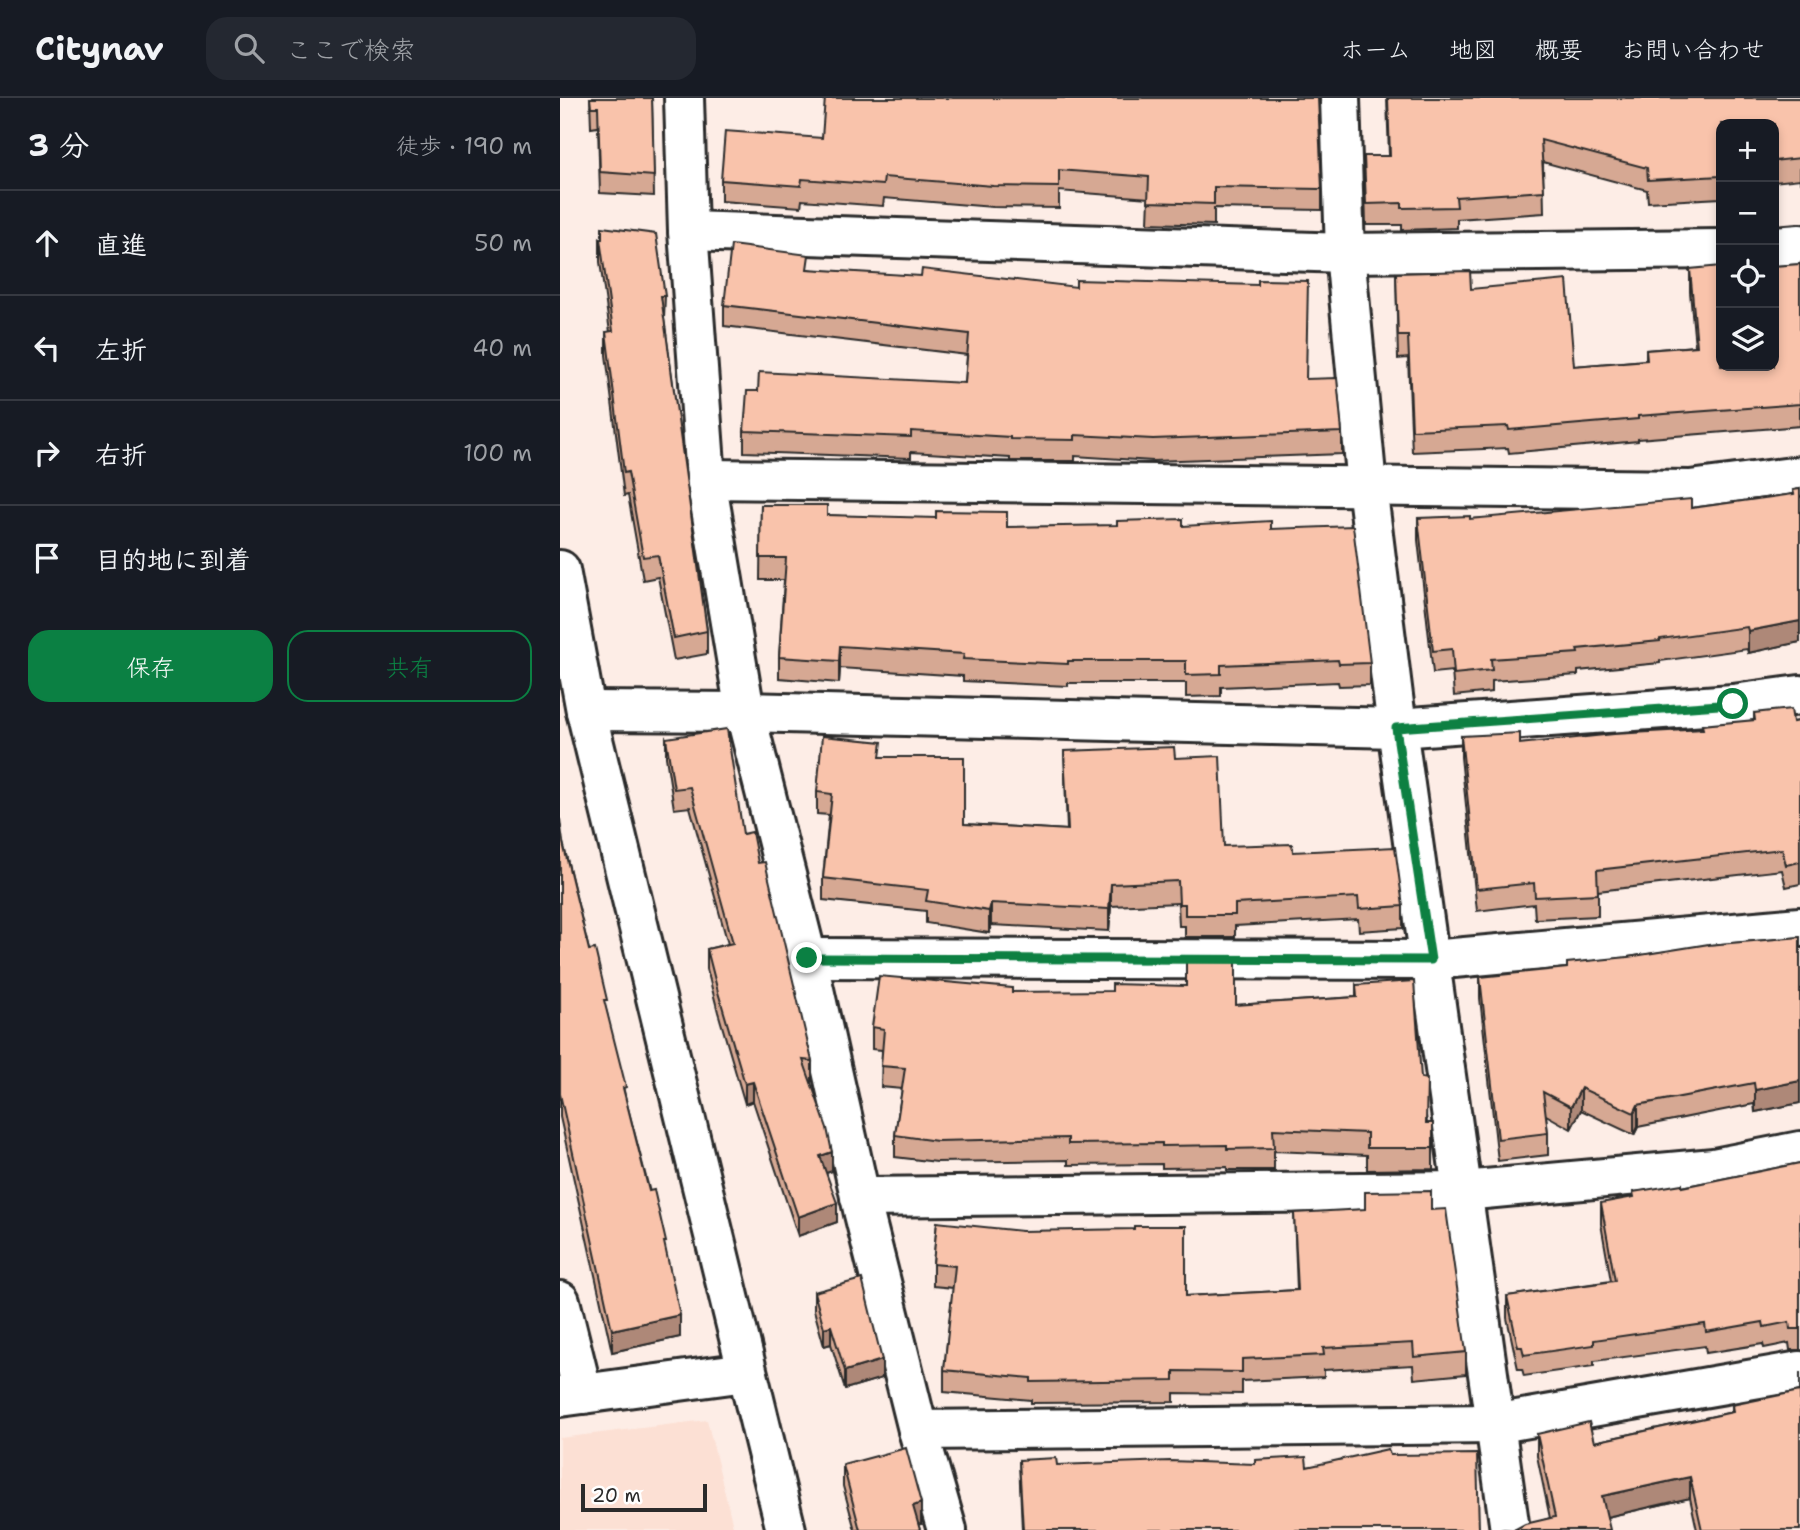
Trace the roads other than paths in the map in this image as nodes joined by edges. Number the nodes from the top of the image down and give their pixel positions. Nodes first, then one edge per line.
1 (684, 98) edge
2 (1340, 98) edge
3 (688, 231) junction
4 (1800, 244) edge
5 (1779, 246) edge
6 (1716, 249) edge
7 (1345, 253) junction
8 (1800, 476) edge
9 (706, 479) junction
10 (1367, 486) junction
11 (560, 570) edge
12 (563, 608) edge
13 (1800, 695) edge
14 (586, 711) junction
15 (745, 712) junction
16 (1396, 728) junction
17 (1800, 927) edge
18 (807, 958) junction
19 (1431, 960) junction
20 (1800, 1151) edge
21 (1463, 1191) junction
22 (860, 1197) junction
23 (560, 1301) edge
24 (1800, 1371) edge
25 (746, 1372) junction
26 (571, 1395) edge
27 (1494, 1424) junction
28 (918, 1430) junction
29 (786, 1530) edge
30 (947, 1530) edge
31 (1510, 1530) edge

1 - 3 street
2 - 7 street
3 - 7 street
3 - 9 street
4 - 5 street
6 - 7 street
7 - 10 street
8 - 10 street
9 - 10 street
9 - 15 street
10 - 16 street
11 - 12 street
12 - 14 street
13 - 16 street
14 - 15 street
14 - 25 street
15 - 16 street
15 - 18 street
16 - 19 street
17 - 19 street
18 - 19 street
18 - 22 street
19 - 21 street
20 - 21 street
21 - 22 street
21 - 27 street
22 - 28 street
23 - 26 street
24 - 27 street
25 - 26 street
25 - 29 street
27 - 28 street
27 - 31 street
28 - 30 street

